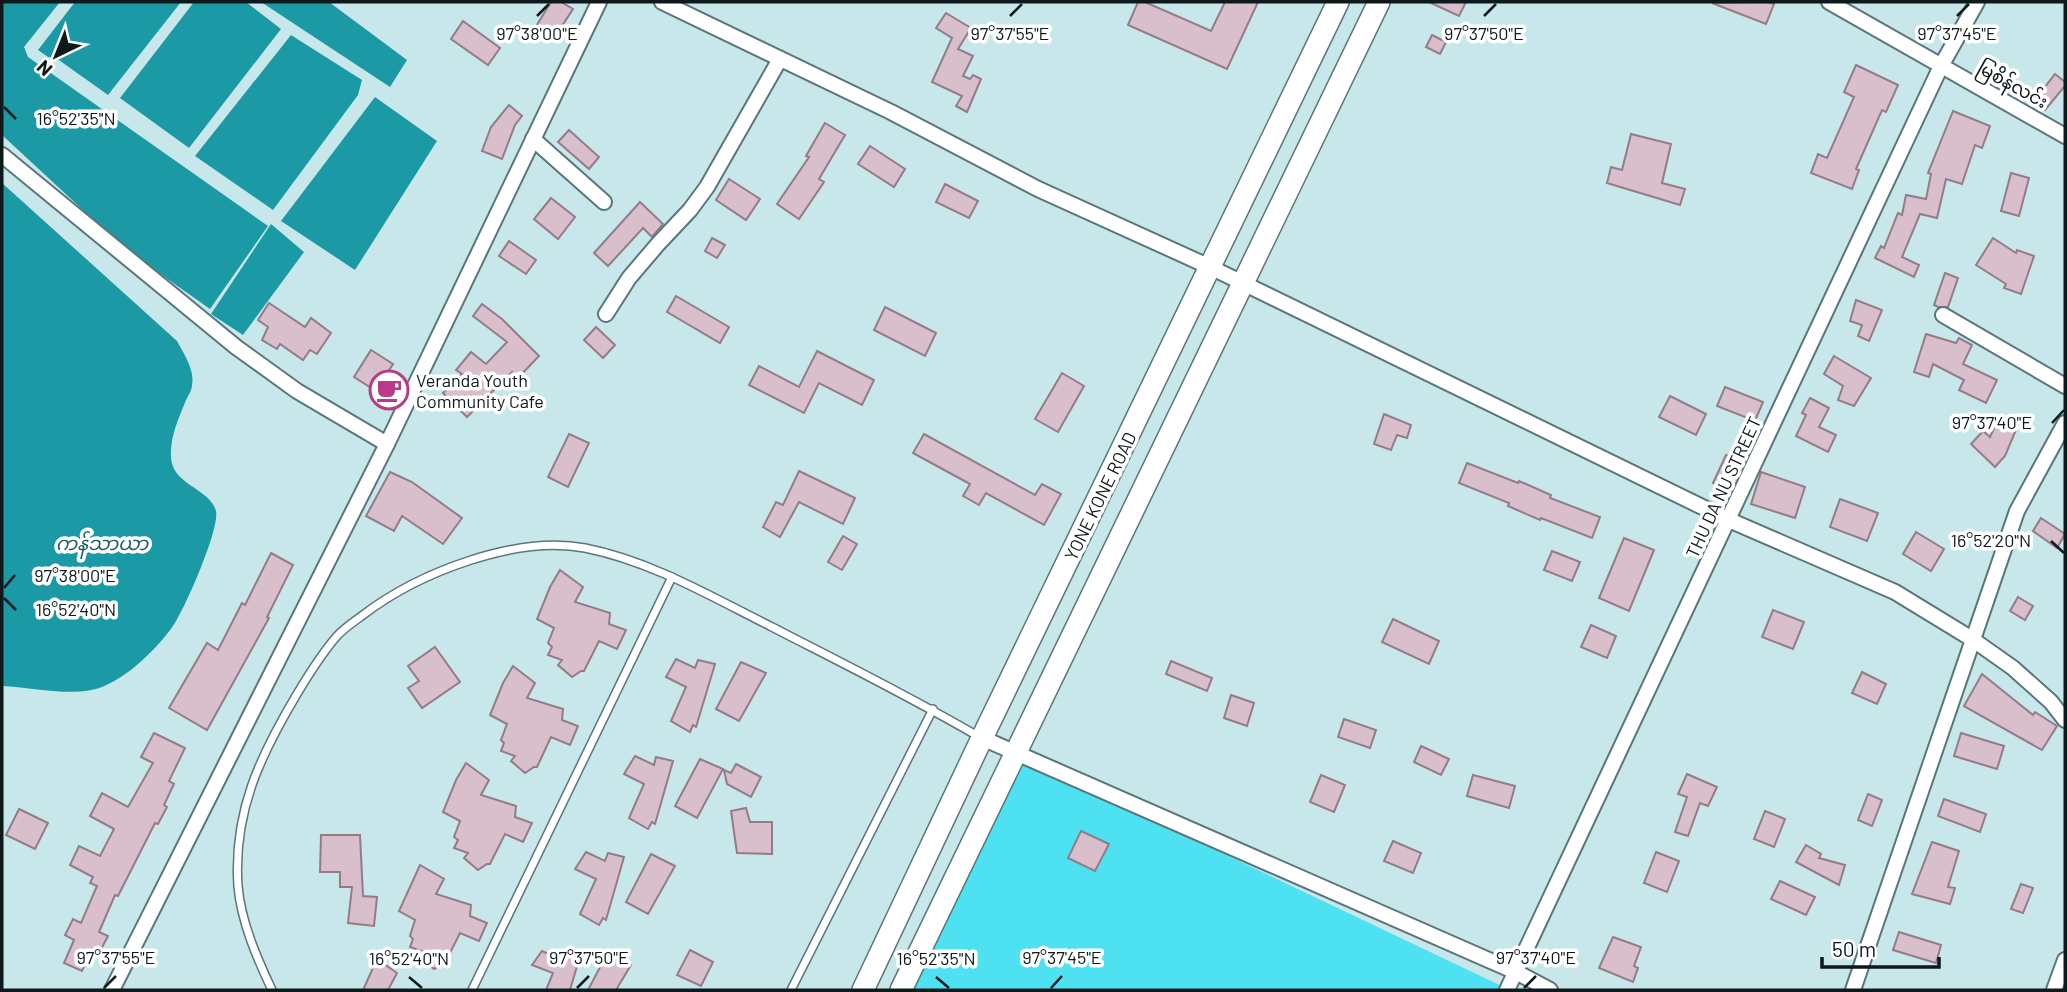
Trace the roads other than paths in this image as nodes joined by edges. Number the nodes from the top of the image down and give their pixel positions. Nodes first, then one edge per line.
1 (599, 2) edge
2 (662, 2) edge
3 (1338, 2) edge
4 (1379, 2) edge
5 (1829, 2) edge
6 (1977, 2) edge
7 (780, 59) junction
8 (1941, 66) junction
9 (2065, 136) edge
10 (533, 139) junction
11 (2, 155) edge
12 (604, 202) dead end
13 (1210, 267) junction
14 (1242, 283) junction
15 (606, 314) dead end
16 (1942, 315) dead end
17 (2065, 386) edge
18 (2065, 423) edge
19 (387, 444) junction
20 (1121, 452) junction
21 (1152, 468) junction
22 (1729, 520) junction
23 (672, 577) junction
24 (1972, 639) junction
25 (933, 709) junction
26 (2065, 720) edge
27 (982, 738) junction
28 (1014, 754) junction
29 (2065, 960) edge
30 (1516, 972) junction
31 (112, 990) edge
32 (272, 990) edge
33 (472, 990) edge
34 (791, 990) edge
35 (863, 990) edge
36 (901, 990) edge
37 (1507, 990) edge
38 (1550, 990) edge
39 (1853, 990) edge
40 (2054, 990) edge

1 - 10 street
2 - 7 street
3 - 13 street, YONE KONE ROAD
4 - 14 street
5 - 8 street, မြစိန်လင်း
6 - 8 street, THU DA NU STREET
7 - 13 street
7 - 15 street
8 - 9 street, မြစိန်လင်း
8 - 22 street, THU DA NU STREET
10 - 12 street
10 - 19 street
11 - 19 street
13 - 14 street
13 - 20 street, YONE KONE ROAD
14 - 21 street
14 - 22 street
16 - 17 street
18 - 24 street
19 - 31 street
20 - 21 street
20 - 27 street, YONE KONE ROAD
21 - 28 street
22 - 24 street
22 - 30 street, THU DA NU STREET
23 - 25 lane
23 - 32 lane
23 - 33 lane
24 - 26 street
24 - 39 street
25 - 27 lane
25 - 34 lane
27 - 28 street
27 - 35 street, YONE KONE ROAD
28 - 30 street
28 - 36 street
29 - 40 street
30 - 37 street, THU DA NU STREET
30 - 38 street

